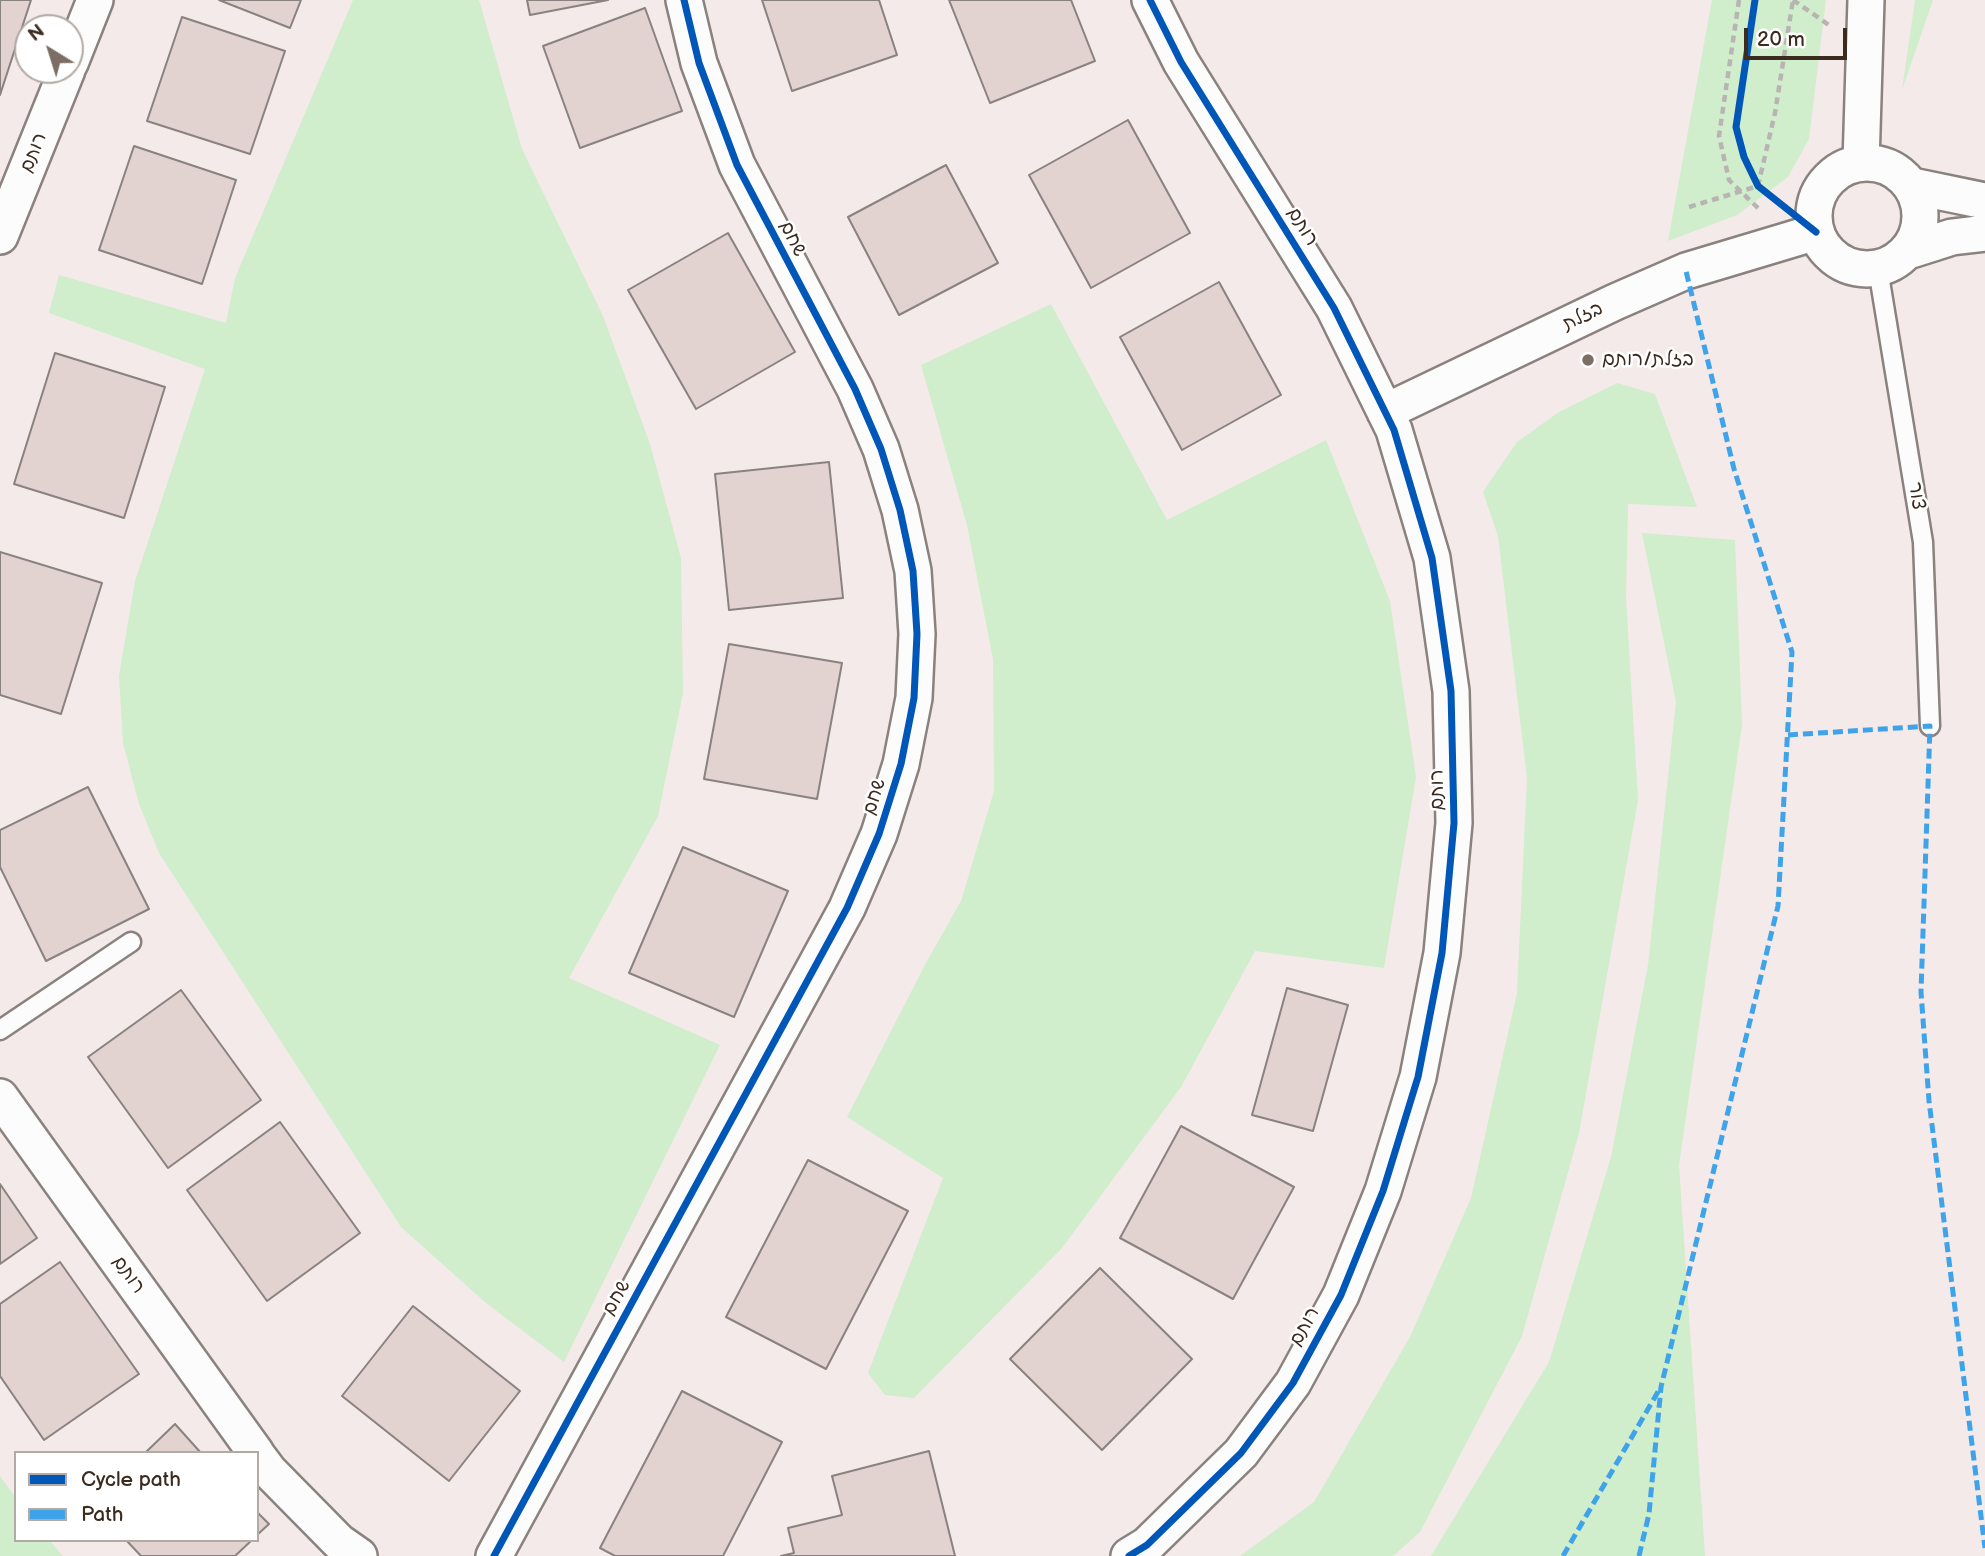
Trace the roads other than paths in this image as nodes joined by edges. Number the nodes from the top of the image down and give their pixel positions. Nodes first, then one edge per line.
1 (95, 0) edge
2 (684, 0) edge
3 (1150, 0) edge
4 (1866, 0) edge
5 (84, 28) edge
6 (61, 84) edge
7 (1861, 163) junction
8 (1912, 186) junction
9 (1985, 201) edge
10 (1985, 233) edge
11 (1802, 235) junction
12 (0, 236) edge
13 (1908, 251) junction
14 (1878, 269) junction
15 (1385, 412) junction
16 (1930, 726) dead end
17 (131, 942) dead end
18 (0, 1030) edge
19 (0, 1097) edge
20 (254, 1451) edge
21 (259, 1458) edge
22 (359, 1556) edge
23 (495, 1556) edge
24 (1129, 1556) edge

1 - 5 street
2 - 23 street, שחם
3 - 15 street, רותם
4 - 7 street
6 - 12 street, רותם
7 - 8 street
7 - 11 street
8 - 9 street
8 - 13 street
10 - 13 street
11 - 14 street
11 - 15 street, בזלת
13 - 14 street
14 - 16 lane, צור
15 - 24 street, רותם
17 - 18 lane
19 - 20 street, רותם
21 - 22 street, רותם

